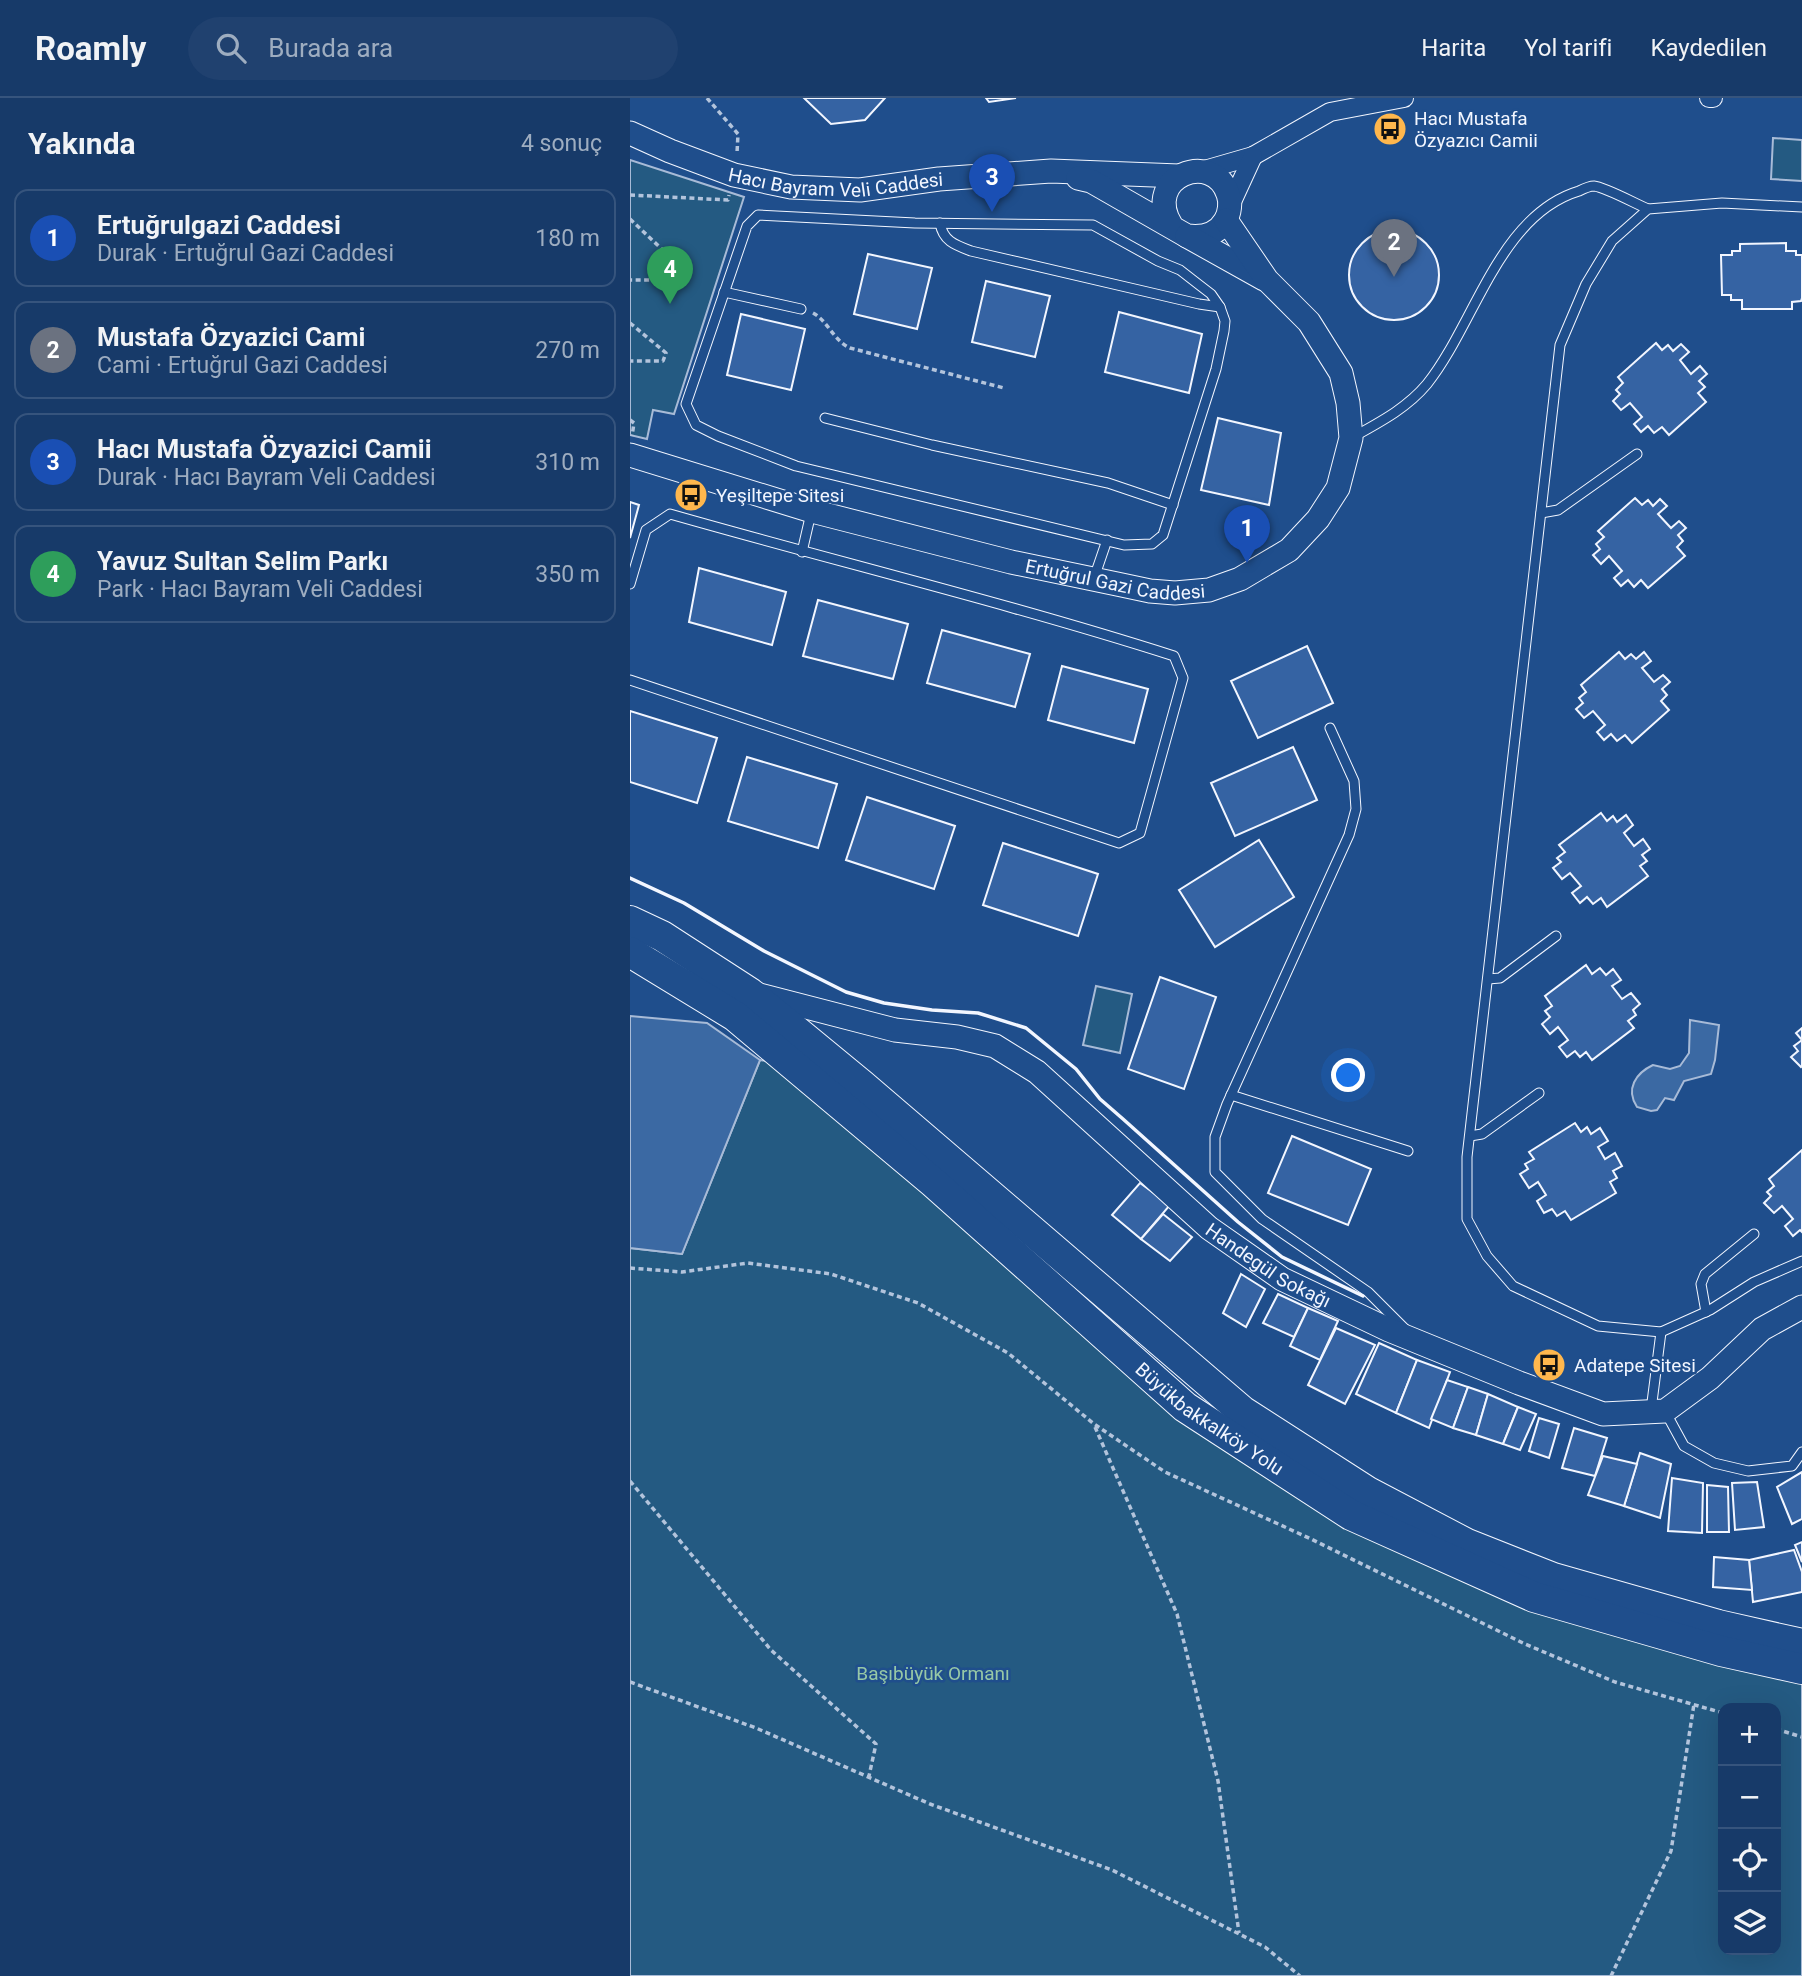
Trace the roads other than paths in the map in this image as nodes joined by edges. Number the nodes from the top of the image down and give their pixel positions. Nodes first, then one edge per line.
1 (1404, 98) edge
2 (630, 133) edge
3 (1254, 156) junction
4 (1051, 171) junction
5 (1190, 173) junction
6 (1802, 207) edge
7 (1648, 209) junction
8 (1228, 213) junction
9 (940, 223) junction
10 (1179, 231) junction
11 (1267, 280) junction
12 (724, 292) junction
13 (1220, 307) junction
14 (800, 309) road end
15 (825, 418) dead end
16 (1351, 438) junction
17 (1637, 454) dead end
18 (630, 455) edge
19 (1173, 505) junction
20 (812, 511) junction
21 (1541, 513) junction
22 (1107, 540) junction
23 (802, 552) junction
24 (1093, 579) junction
25 (630, 584) edge
26 (630, 680) edge
27 (1330, 727) dead end
28 (630, 920) edge
29 (1556, 936) dead end
30 (630, 952) edge
31 (1488, 979) junction
32 (750, 993) junction
33 (711, 1002) junction
34 (1539, 1093) dead end
35 (1231, 1094) junction
36 (1470, 1136) junction
37 (1408, 1151) dead end
38 (1754, 1234) dead end
39 (1802, 1261) edge
40 (1802, 1307) edge
41 (1706, 1312) junction
42 (1661, 1332) junction
43 (1419, 1342) junction
44 (1658, 1412) junction
45 (1802, 1452) edge
46 (1802, 1644) edge
47 (1802, 1669) edge

1 - 3 street
2 - 4 street, Hacı Bayram Veli Caddesi
3 - 5 street
3 - 8 street
4 - 5 street
4 - 10 street, Ertuğrul Gazi Caddesi
5 - 8 street
5 - 10 street
6 - 7 lane
7 - 16 lane
7 - 21 lane
8 - 10 street
8 - 11 street, Ertuğrul Gazi Caddesi
9 - 12 lane
9 - 13 lane
9 - 13 lane
10 - 11 street, Ertuğrul Gazi Caddesi
11 - 16 street, Ertuğrul Gazi Caddesi
12 - 14 lane
12 - 22 lane
13 - 19 lane
15 - 19 lane
16 - 24 street, Ertuğrul Gazi Caddesi
17 - 21 lane
18 - 20 street, Ertuğrul Gazi Caddesi
19 - 22 lane
20 - 23 lane
20 - 24 street, Ertuğrul Gazi Caddesi
21 - 31 lane
22 - 24 lane
23 - 25 lane
23 - 26 lane
27 - 35 lane
28 - 32 highway, Büyükbakkalköy Yolu
29 - 31 lane
30 - 33 highway, Büyükbakkalköy Yolu
31 - 36 lane
32 - 33 highway
32 - 43 street, Handegül Sokağı
32 - 46 highway, Büyükbakkalköy Yolu
33 - 47 highway, Büyükbakkalköy Yolu
34 - 36 lane
35 - 37 lane
35 - 43 lane
36 - 42 lane
38 - 41 lane
39 - 41 lane
40 - 44 street
41 - 42 lane
42 - 44 lane
43 - 44 street, Handegül Sokağı
44 - 45 lane

